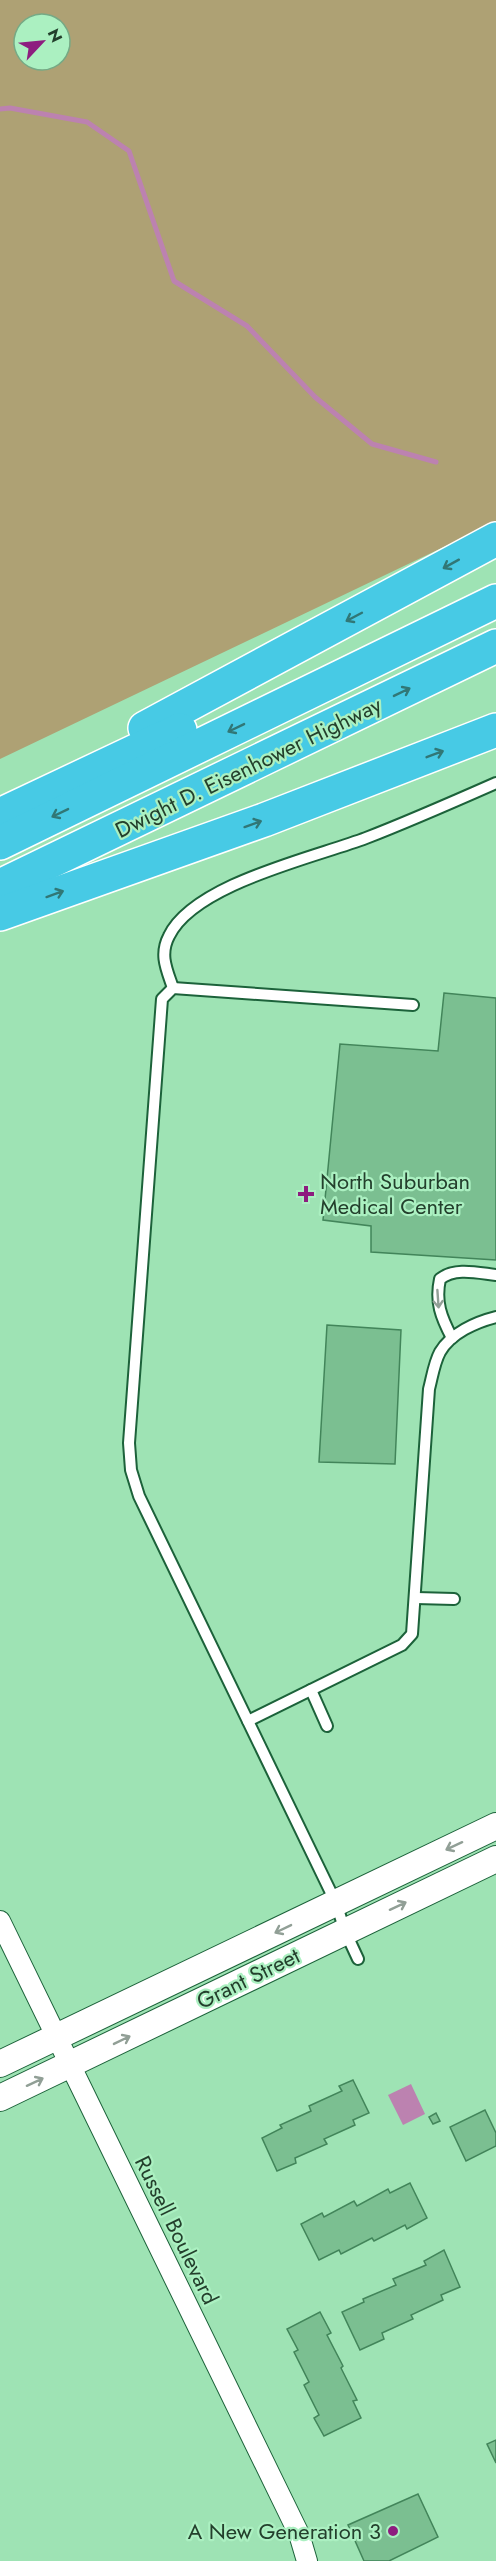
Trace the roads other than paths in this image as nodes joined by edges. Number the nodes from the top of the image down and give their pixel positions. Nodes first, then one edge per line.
1 (496, 539) edge
2 (496, 578) edge
3 (496, 601) edge
4 (496, 621) edge
5 (496, 646) edge
6 (496, 730) edge
7 (496, 783) edge
8 (51, 790) junction
9 (0, 815) edge
10 (0, 843) edge
11 (66, 856) junction
12 (0, 886) edge
13 (0, 914) edge
14 (174, 988) junction
15 (413, 1005) dead end
16 (496, 1275) edge
17 (496, 1317) edge
18 (452, 1338) junction
19 (416, 1598) junction
20 (454, 1599) dead end
21 (311, 1690) junction
22 (248, 1721) junction
23 (327, 1726) dead end
24 (496, 1826) edge
25 (496, 1859) edge
26 (336, 1903) junction
27 (0, 1921) edge
28 (345, 1931) junction
29 (358, 1959) dead end
30 (56, 2037) junction
31 (0, 2064) edge
32 (70, 2065) junction
33 (0, 2098) edge
34 (308, 2561) edge

1 -> 8 highway
2 - 8 highway
3 -> 10 highway
4 - 11 highway
11 -> 5 highway, Dwight D. Eisenhower Highway
13 -> 6 highway
7 - 14 lane
8 - 9 highway
11 - 12 highway, Dwight D. Eisenhower Highway
14 - 15 lane
14 - 22 lane
16 -> 18 lane
17 - 18 lane
18 - 19 lane
19 - 20 lane
19 - 21 lane
21 - 22 lane
21 - 23 lane
22 - 26 lane
24 -> 26 street, Grant Street
28 -> 25 street, Grant Street
26 - 28 lane
26 -> 30 street, Grant Street
27 - 30 street, Russell Boulevard
28 - 29 lane
32 -> 28 street, Grant Street
30 - 31 street, Grant Street
30 - 32 street, Russell Boulevard
33 -> 32 street, Grant Street
32 - 34 street, Russell Boulevard

